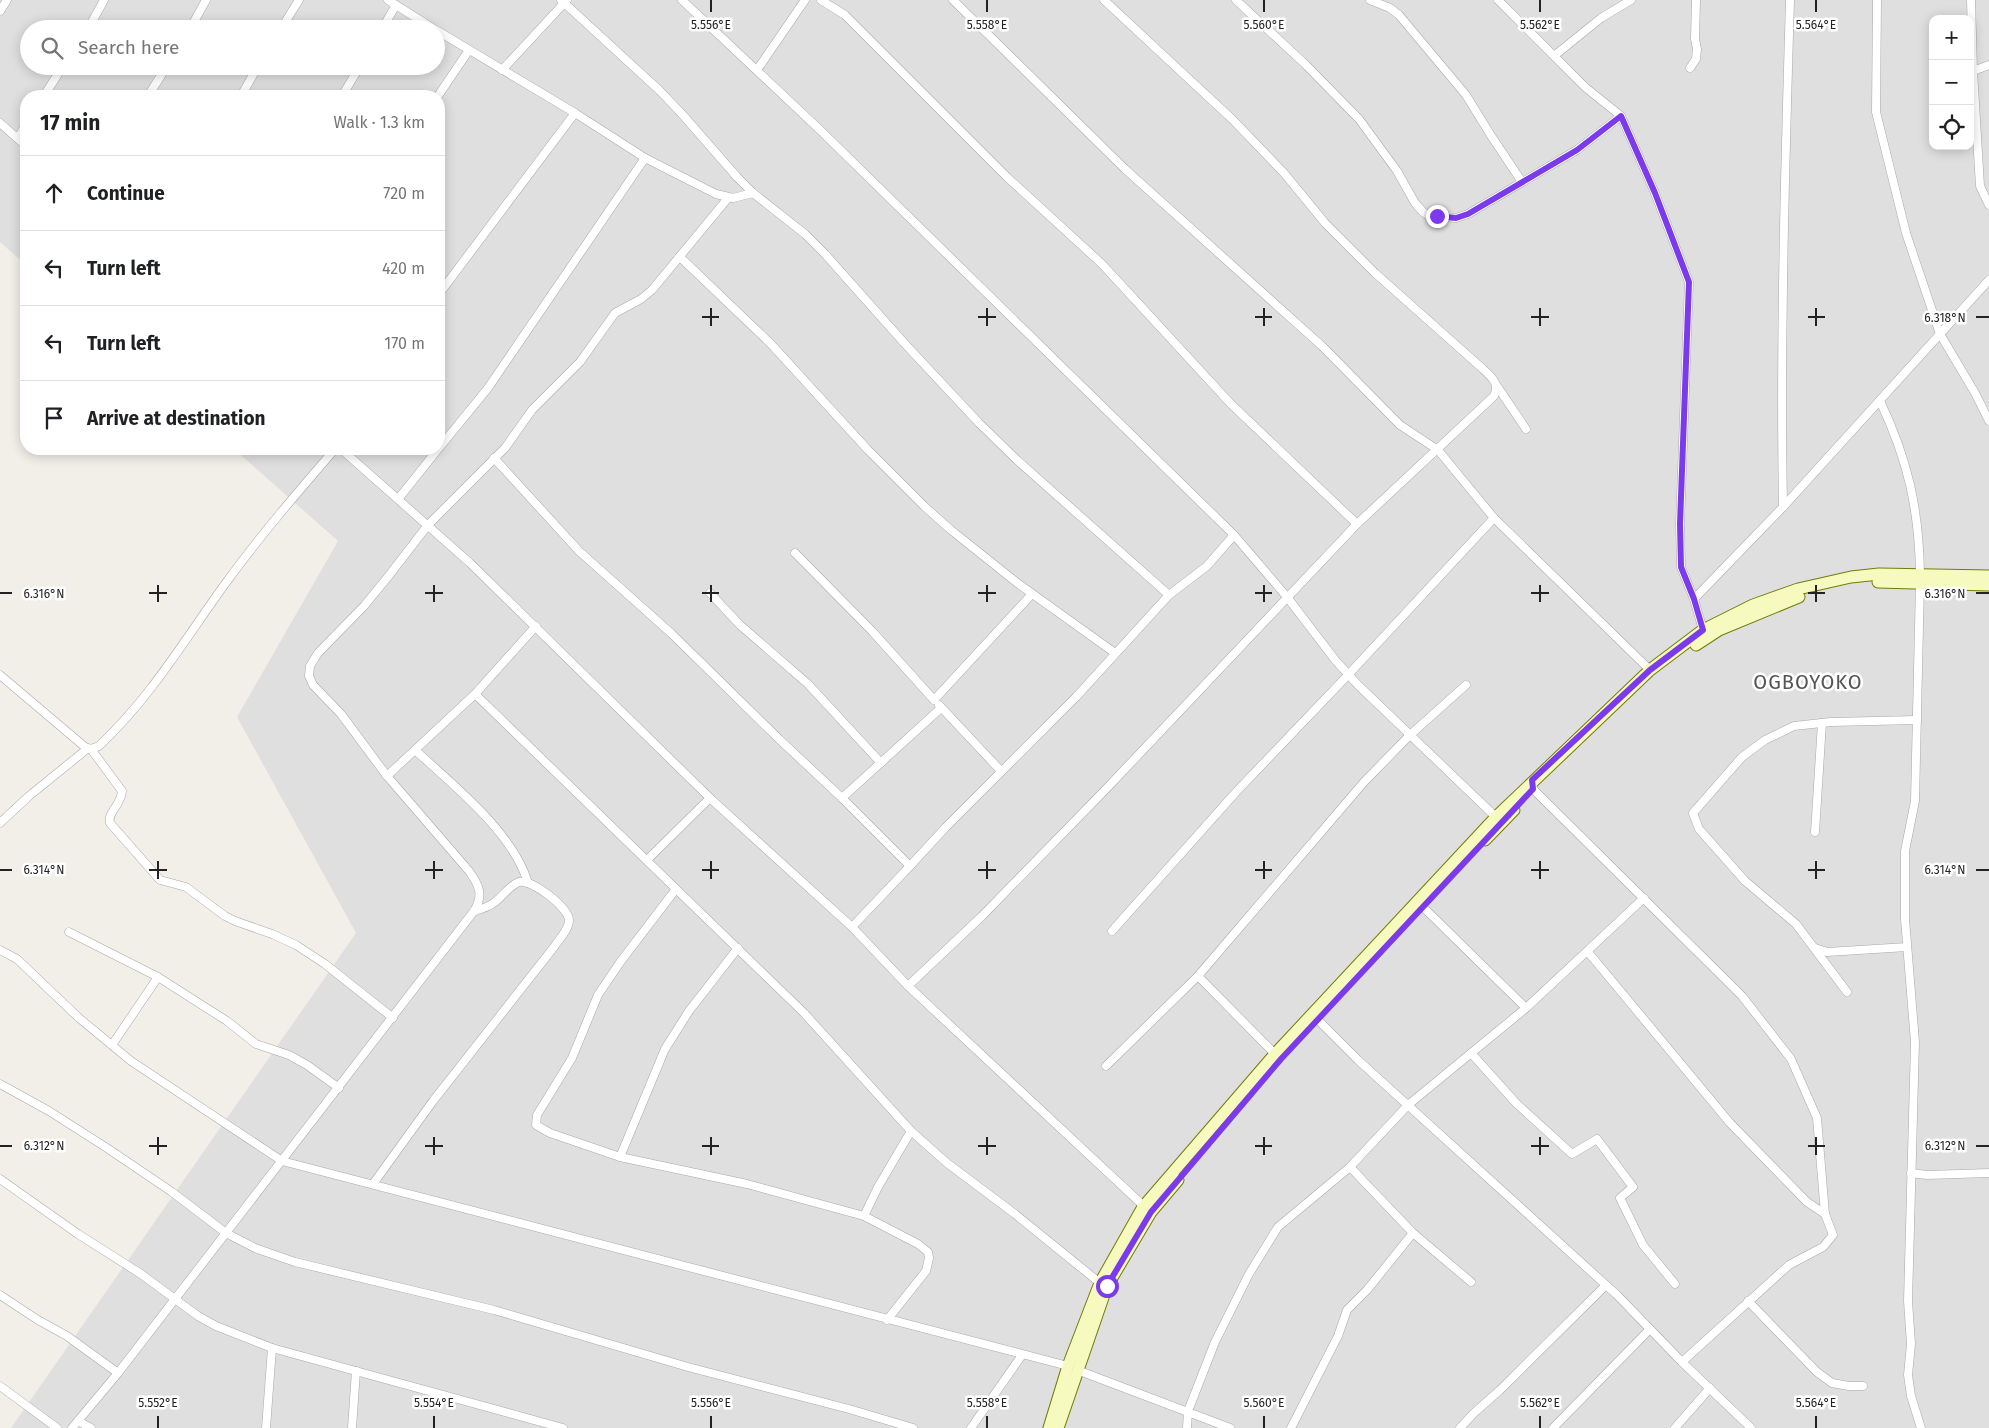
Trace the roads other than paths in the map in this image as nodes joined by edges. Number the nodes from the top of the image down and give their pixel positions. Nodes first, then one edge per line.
1 (6, 0) edge
2 (104, 0) edge
3 (206, 0) edge
4 (299, 0) edge
5 (388, 0) edge
6 (682, 0) edge
7 (805, 0) edge
8 (821, 0) edge
9 (953, 0) edge
10 (1104, 0) edge
11 (1236, 0) edge
12 (1370, 0) edge
13 (1498, 0) edge
14 (1631, 0) edge
15 (1696, 0) edge
16 (1790, 0) edge
17 (1877, 0) edge
18 (1971, 0) edge
19 (564, 1) edge
20 (396, 5) junction
21 (0, 11) edge
22 (93, 20) edge
23 (195, 20) edge
24 (287, 20) edge
25 (387, 20) edge
26 (420, 20) edge
27 (445, 35) edge
28 (469, 50) junction
29 (1554, 56) junction
30 (1972, 60) edge
31 (1989, 65) edge
32 (1690, 68) dead end
33 (502, 70) junction
34 (757, 70) junction
35 (1974, 70) edge
36 (57, 75) edge
37 (162, 75) edge
38 (253, 75) edge
39 (355, 75) edge
40 (48, 90) edge
41 (152, 90) edge
42 (244, 90) edge
43 (346, 90) edge
44 (442, 90) edge
45 (1974, 100) edge
46 (575, 113) junction
47 (1621, 116) junction
48 (0, 123) edge
49 (20, 134) edge
50 (18, 138) joint
51 (645, 158) junction
52 (1522, 182) junction
53 (752, 192) junction
54 (728, 198) junction
55 (1989, 205) edge
56 (680, 258) junction
57 (1989, 280) edge
58 (445, 286) edge
59 (1940, 334) junction
60 (1497, 386) junction
61 (1880, 401) junction
62 (1989, 421) edge
63 (1526, 429) dead end
64 (445, 440) edge
65 (1438, 450) junction
66 (330, 455) edge
67 (348, 455) edge
68 (432, 455) edge
69 (494, 458) junction
70 (398, 498) junction
71 (1783, 507) junction
72 (1494, 518) junction
73 (1358, 524) junction
74 (428, 525) junction
75 (1234, 535) junction
76 (795, 553) dead end
77 (1920, 579) junction
78 (1987, 581) edge
79 (710, 593) dead end
80 (1032, 594) junction
81 (1169, 595) junction
82 (1287, 597) junction
83 (1694, 599) junction
84 (1755, 610) junction
85 (536, 626) junction
86 (1703, 630) junction
87 (1115, 653) junction
88 (1650, 670) junction
89 (0, 675) edge
90 (1348, 675) junction
91 (1466, 685) dead end
92 (475, 694) junction
93 (934, 700) junction
94 (941, 708) junction
95 (1917, 720) junction
96 (1822, 723) junction
97 (1410, 735) junction
98 (89, 749) junction
99 (415, 750) junction
100 (880, 763) junction
101 (1001, 771) junction
102 (387, 776) junction
103 (1532, 785) junction
104 (710, 798) junction
105 (842, 798) junction
106 (1499, 819) junction
107 (0, 823) edge
108 (1815, 832) dead end
109 (647, 860) junction
110 (910, 866) junction
111 (528, 883) junction
112 (676, 889) junction
113 (1644, 898) junction
114 (1423, 907) junction
115 (474, 910) junction
116 (852, 927) junction
117 (1112, 930) dead end
118 (69, 932) dead end
119 (1907, 947) junction
120 (738, 948) junction
121 (1815, 948) junction
122 (0, 950) edge
123 (1588, 952) junction
124 (1198, 976) junction
125 (158, 977) junction
126 (908, 986) junction
127 (1847, 992) dead end
128 (1526, 1008) junction
129 (393, 1018) junction
130 (1317, 1019) junction
131 (112, 1045) junction
132 (1471, 1053) junction
133 (1275, 1054) junction
134 (1106, 1066) dead end
135 (0, 1084) edge
136 (339, 1088) junction
137 (1408, 1105) junction
138 (910, 1131) junction
139 (620, 1157) junction
140 (282, 1161) junction
141 (1350, 1168) junction
142 (1911, 1173) junction
143 (1989, 1173) edge
144 (0, 1179) edge
145 (373, 1184) junction
146 (1147, 1209) junction
147 (1825, 1214) junction
148 (864, 1216) junction
149 (226, 1232) junction
150 (1413, 1233) junction
151 (1471, 1282) dead end
152 (1100, 1283) junction
153 (1675, 1284) dead end
154 (1606, 1285) junction
155 (0, 1295) edge
156 (174, 1299) junction
157 (1748, 1301) junction
158 (887, 1320) junction
159 (1650, 1329) junction
160 (272, 1348) junction
161 (1022, 1355) junction
162 (1682, 1362) junction
163 (1072, 1368) junction
164 (356, 1371) junction
165 (118, 1374) junction
166 (0, 1386) edge
167 (1863, 1386) dead end
168 (1710, 1388) junction
169 (1188, 1410) junction
170 (78, 1421) junction
171 (56, 1428) edge
172 (72, 1428) edge
173 (92, 1428) edge
174 (266, 1428) edge
175 (352, 1428) edge
176 (562, 1428) edge
177 (913, 1428) edge
178 (971, 1428) edge
179 (1049, 1428) edge
180 (1058, 1428) edge
181 (1187, 1428) edge
182 (1230, 1428) edge
183 (1291, 1428) edge
184 (1460, 1428) edge
185 (1554, 1428) edge
186 (1674, 1428) edge
187 (1751, 1428) edge
188 (1921, 1428) edge

1 - 21 street
2 - 22 street
3 - 23 street
4 - 24 street
5 - 20 street
6 - 34 street
7 - 34 street
8 - 73 street
9 - 65 street
10 - 60 street
11 - 52 street
12 - 52 street
13 - 29 street
14 - 29 street
15 - 32 street
16 - 71 street
17 - 59 street
18 - 30 street
19 - 33 street
19 - 53 street
20 - 25 street
20 - 26 street
27 - 28 street
28 - 33 street
28 - 44 street
29 - 47 street
31 - 35 street
33 - 46 street
34 - 75 street
36 - 40 street
37 - 41 street
38 - 42 street
39 - 43 street
45 - 55 street
46 - 51 street
46 - 58 street
47 - 52 street
47 - 83 street
48 - 50 street
49 - 50 street
51 - 54 street
51 - 64 street
53 - 54 street
53 - 81 street
54 - 56 street
56 - 69 street
56 - 80 street
57 - 59 street
59 - 61 street
59 - 62 street
60 - 63 street
60 - 65 street
61 - 71 street
61 - 77 street
65 - 72 street
65 - 73 street
66 - 98 street
67 - 70 street
68 - 70 street
69 - 74 street
69 - 105 street
70 - 74 street
71 - 83 street
72 - 88 street
72 - 90 street
73 - 82 street
74 - 85 street
74 - 102 street
75 - 81 street
75 - 82 street
76 - 93 street
77 - 78 main road
77 - 84 main road
77 - 95 street
79 - 100 street
80 - 87 street
80 - 93 street
81 - 87 street
82 - 90 street
82 - 126 street
83 - 86 street
84 - 86 main road
84 - 103 main road
85 - 92 street
85 - 104 street
86 - 88 main road
87 - 101 street
88 - 103 main road
89 - 98 street
90 - 97 street
90 - 117 street
91 - 97 street
92 - 99 street
92 - 109 street
93 - 94 street
94 - 100 street
94 - 101 street
95 - 96 street
95 - 119 street
96 - 108 street
96 - 121 street
97 - 106 street
97 - 124 street
98 - 107 street
98 - 129 street
99 - 102 street
99 - 111 street
100 - 105 street
101 - 110 street
102 - 115 street
103 - 106 main road
103 - 113 street
104 - 109 street
104 - 116 street
105 - 110 street
106 - 114 main road
106 - 133 main road
109 - 112 street
110 - 116 street
111 - 115 street
111 - 145 street
112 - 120 street
112 - 139 street
113 - 123 street
113 - 147 street
114 - 128 street
114 - 130 main road
115 - 129 street
116 - 126 street
118 - 125 street
119 - 121 street
119 - 142 street
120 - 138 street
120 - 139 street
121 - 127 street
122 - 131 street
123 - 128 street
123 - 147 street
124 - 133 street
124 - 134 street
125 - 131 street
125 - 136 street
126 - 146 street
128 - 132 street
129 - 136 street
130 - 137 street
130 - 146 main road
131 - 140 street
132 - 137 street
132 - 153 street
133 - 146 main road
135 - 149 street
136 - 140 street
137 - 141 street
137 - 154 street
138 - 148 street
138 - 152 street
139 - 148 street
140 - 145 street
140 - 149 street
141 - 150 street
141 - 169 street
142 - 143 street
142 - 188 street
144 - 156 street
145 - 158 street
146 - 152 main road
146 - 163 main road
147 - 157 street
148 - 158 street
149 - 156 street
149 - 177 street
150 - 151 street
150 - 183 street
152 - 163 main road
154 - 159 street
154 - 184 street
155 - 165 street
156 - 160 street
156 - 165 street
157 - 162 street
157 - 167 street
158 - 161 street
159 - 162 street
159 - 185 street
160 - 164 street
160 - 174 street
161 - 163 street
161 - 178 street
162 - 168 street
163 - 169 street
163 - 179 main road
163 - 180 main road
164 - 175 street
164 - 176 street
165 - 170 street
166 - 171 street
168 - 186 street
168 - 187 street
169 - 181 street
169 - 182 street
170 - 172 street
170 - 173 street

